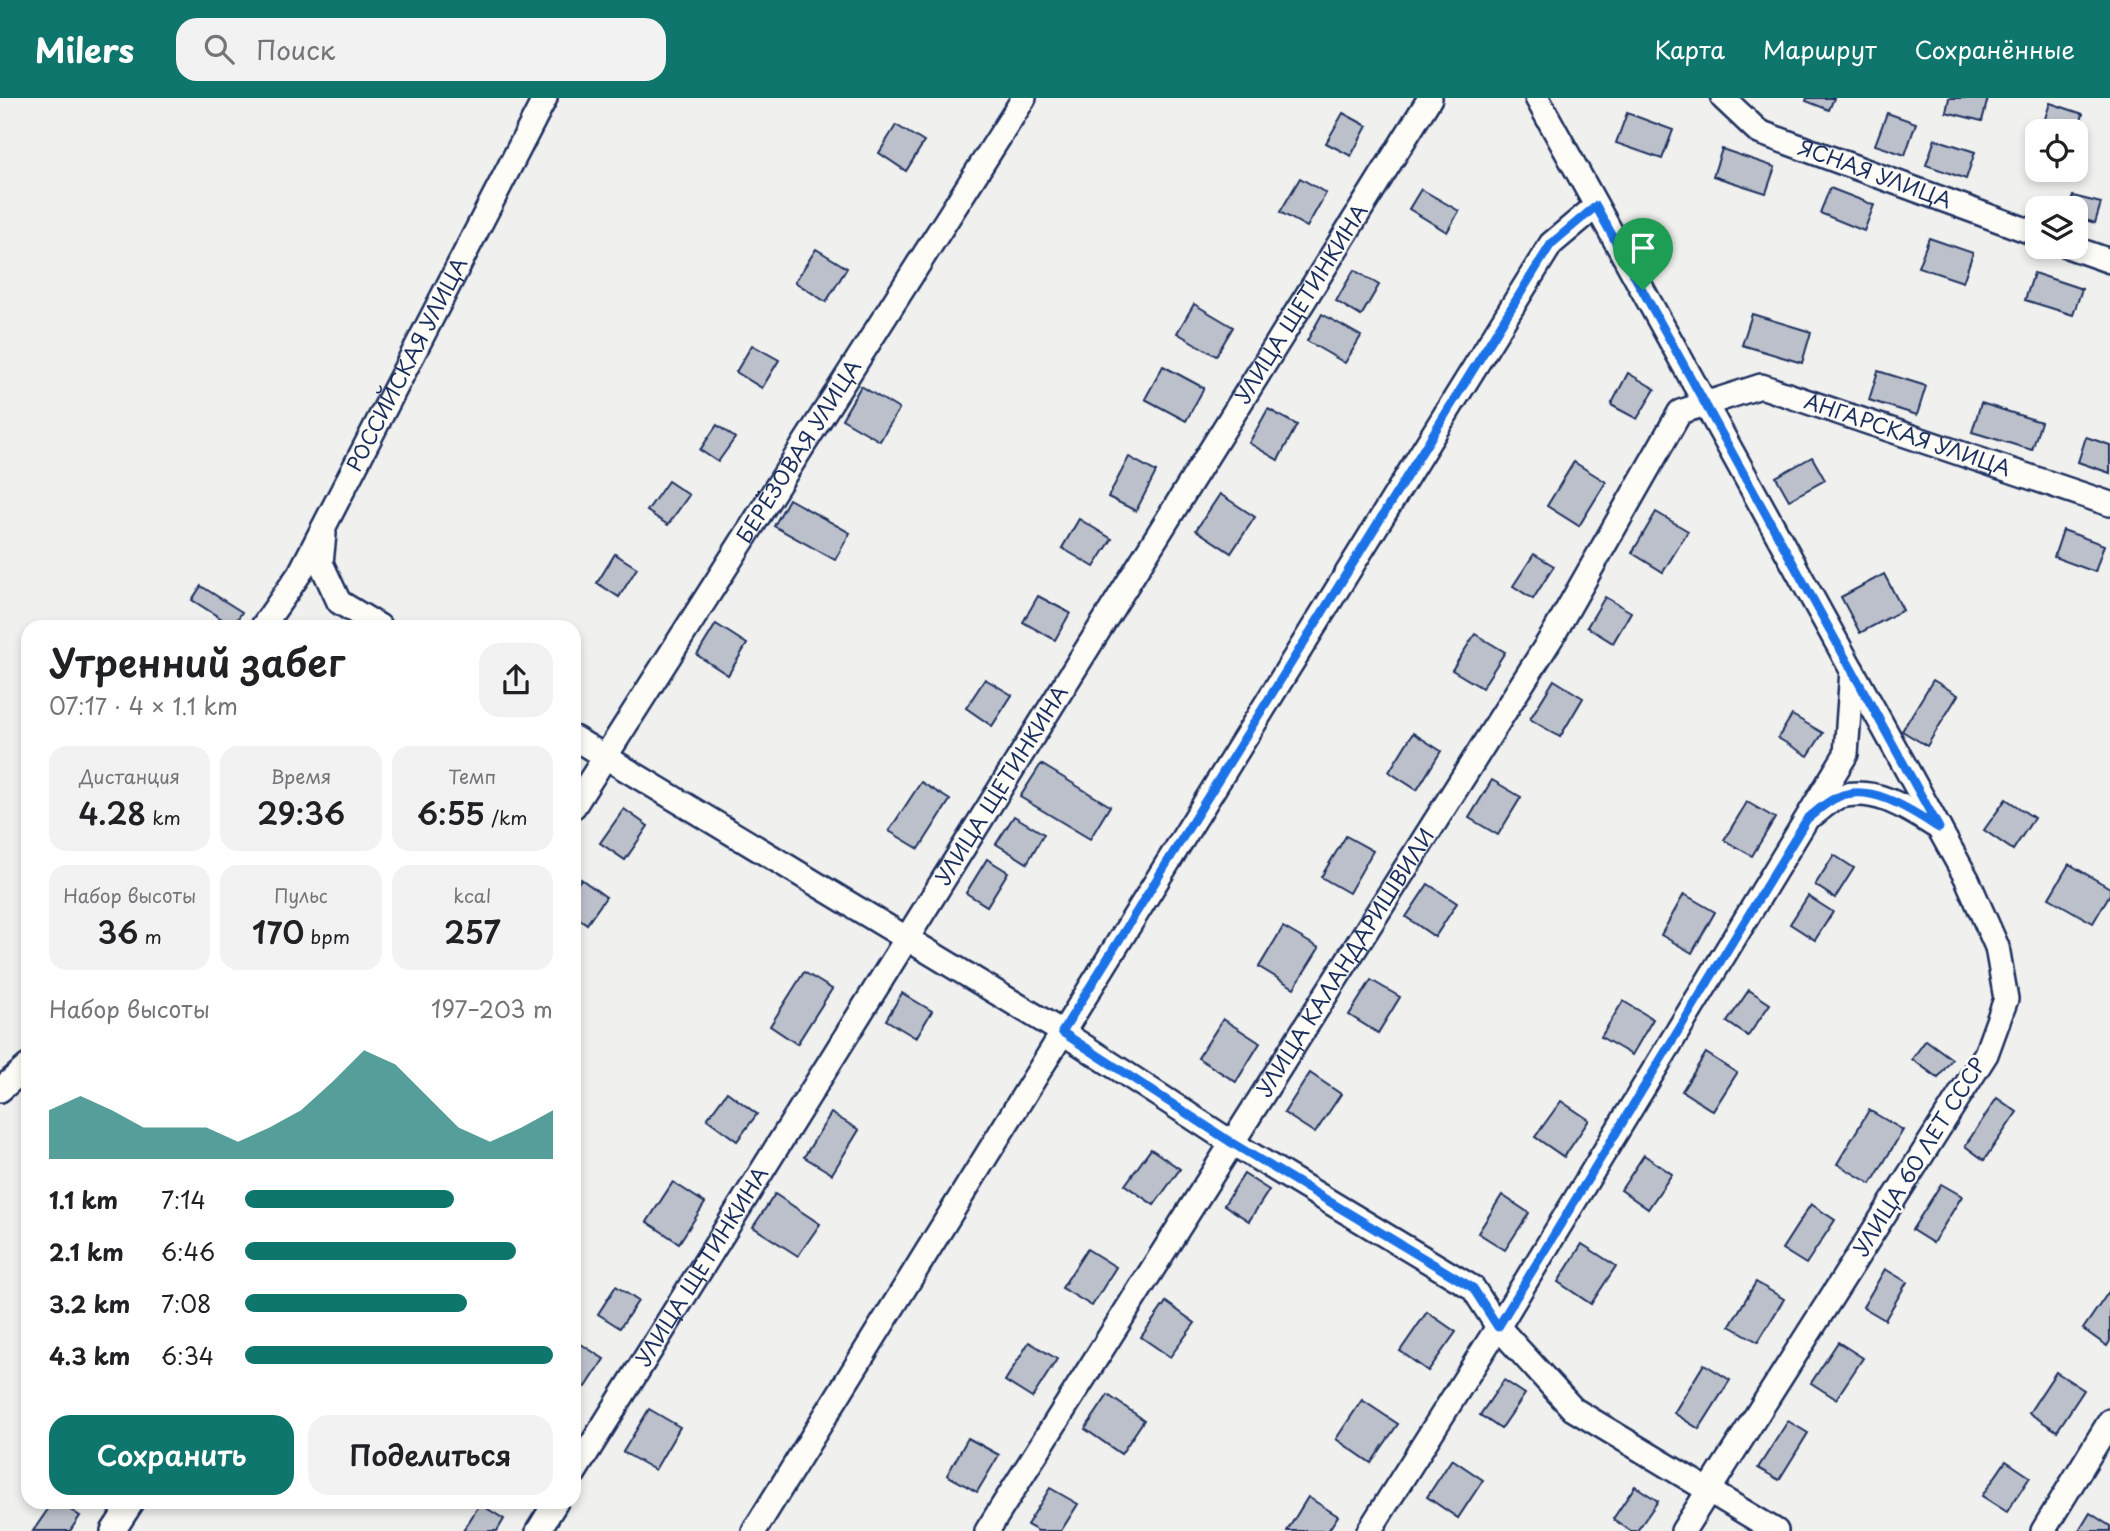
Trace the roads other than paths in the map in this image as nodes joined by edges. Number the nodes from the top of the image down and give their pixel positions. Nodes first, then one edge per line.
1 (545, 98) edge
2 (1024, 98) edge
3 (1430, 98) edge
4 (1537, 98) edge
5 (1723, 98) edge
6 (1596, 206) junction
7 (2025, 230) edge
8 (2088, 253) edge
9 (2110, 261) edge
10 (1705, 402) junction
11 (2110, 504) edge
12 (325, 524) junction
13 (267, 620) edge
14 (369, 620) edge
15 (1852, 670) junction
16 (581, 742) edge
17 (605, 757) junction
18 (581, 795) edge
19 (1807, 819) junction
20 (1939, 828) junction
21 (907, 940) junction
22 (1062, 1032) junction
23 (21, 1072) edge
24 (0, 1090) edge
25 (1232, 1143) junction
26 (1498, 1327) junction
27 (2110, 1421) edge
28 (581, 1462) edge
29 (1708, 1492) junction
30 (127, 1509) edge
31 (552, 1509) edge
32 (113, 1531) edge
33 (538, 1531) edge
34 (754, 1531) edge
35 (987, 1531) edge
36 (1369, 1531) edge
37 (1683, 1531) edge
38 (1776, 1531) edge
39 (2043, 1531) edge

1 - 12 street, РОССИЙСКАЯ УЛИЦА
2 - 17 street, БЕРЁЗОВАЯ УЛИЦА
3 - 21 street, УЛИЦА ЩЕТИНКИНА
4 - 6 street, УЛИЦА 60 ЛЕТ СССР
5 - 7 street, ЯСНАЯ УЛИЦА
6 - 10 street, УЛИЦА 60 ЛЕТ СССР
6 - 22 street
8 - 9 street
10 - 11 street, АНГАРСКАЯ УЛИЦА
10 - 15 street, УЛИЦА 60 ЛЕТ СССР
10 - 25 street, УЛИЦА КАЛАНДАРИШВИЛИ
12 - 13 street, РОССИЙСКАЯ УЛИЦА
12 - 14 street
15 - 19 street
15 - 20 street, УЛИЦА 60 ЛЕТ СССР
16 - 17 street
17 - 18 street, БЕРЁЗОВАЯ УЛИЦА
17 - 21 street
19 - 20 street
19 - 26 street
20 - 29 street, УЛИЦА 60 ЛЕТ СССР
21 - 22 street
21 - 28 street, УЛИЦА ЩЕТИНКИНА
22 - 25 street
22 - 34 street
23 - 24 street
25 - 26 street
25 - 35 street, УЛИЦА КАЛАНДАРИШВИЛИ
26 - 29 street
26 - 36 street
27 - 39 street
29 - 37 street, УЛИЦА 60 ЛЕТ СССР
29 - 38 street
30 - 32 street
31 - 33 street

